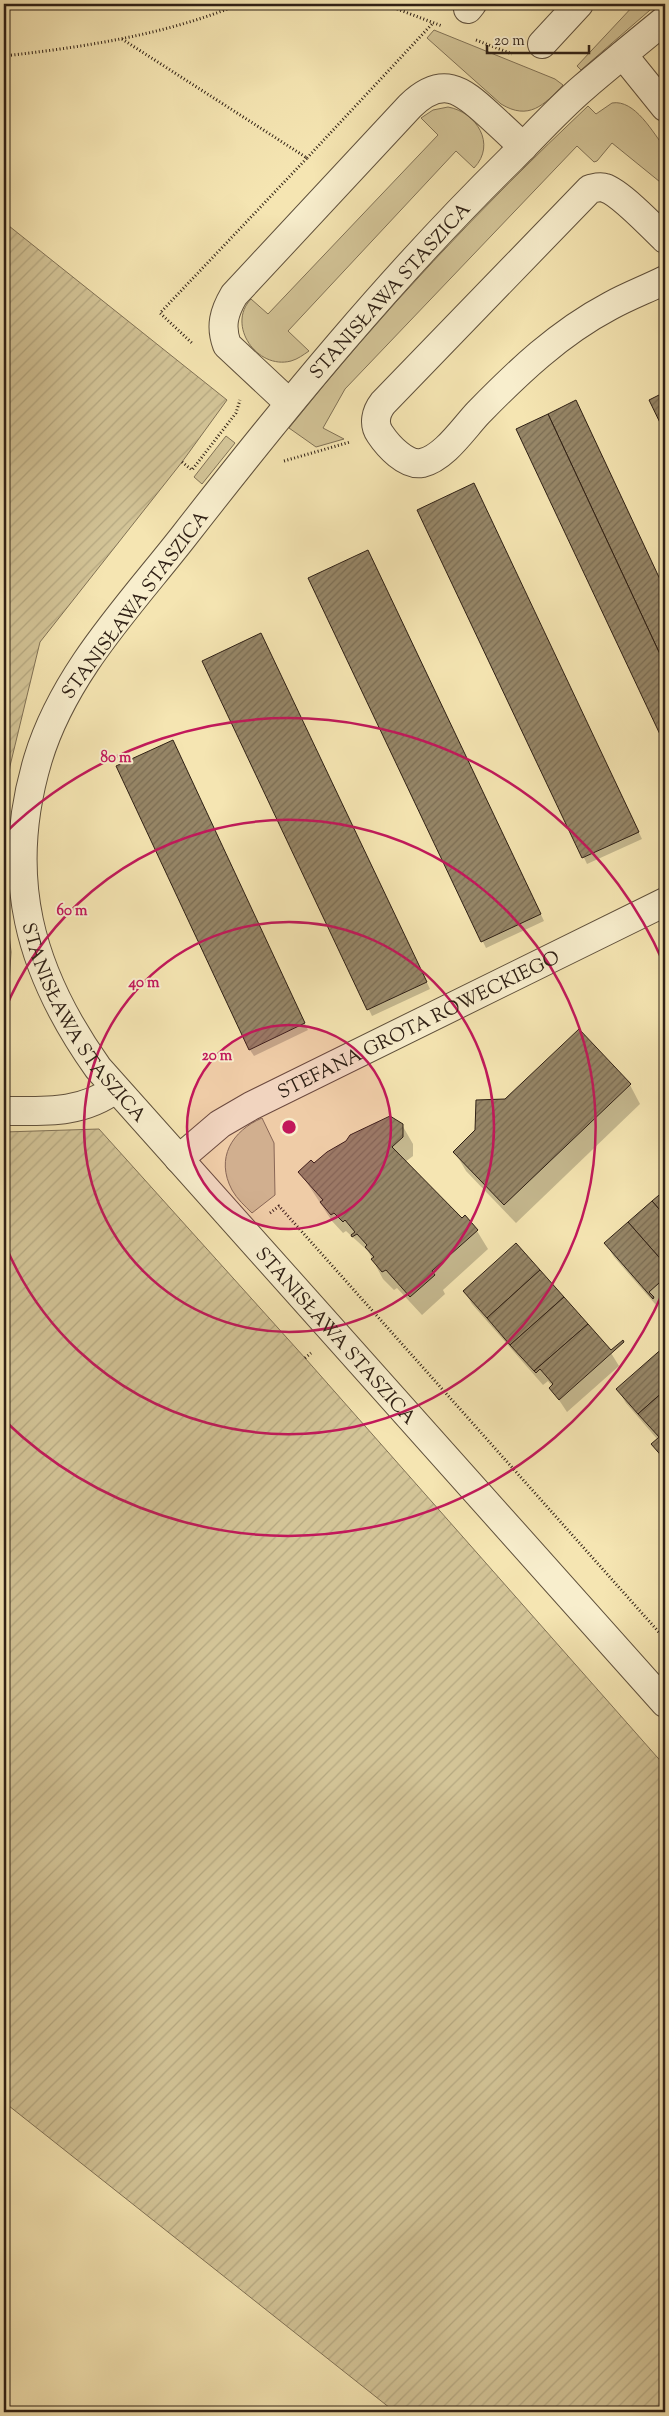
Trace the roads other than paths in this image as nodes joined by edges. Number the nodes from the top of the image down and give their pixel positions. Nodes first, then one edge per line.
1 (579, 4) edge
2 (665, 20) edge
3 (531, 51) road end
4 (623, 55) junction
5 (665, 107) edge
6 (523, 147) junction
7 (665, 239) edge
8 (665, 280) edge
9 (289, 403) junction
10 (665, 902) edge
11 (115, 1089) junction
12 (4, 1111) edge
13 (179, 1159) junction
14 (665, 1703) edge

1 - 3 street
2 - 4 street, STANISŁAWA STASZICA
4 - 5 street
4 - 6 street, STANISŁAWA STASZICA
6 - 9 street, STANISŁAWA STASZICA
6 - 9 street
7 - 8 street
9 - 11 street, STANISŁAWA STASZICA
10 - 13 street, STEFANA GROTA ROWECKIEGO
11 - 12 street
11 - 13 street, STANISŁAWA STASZICA
13 - 14 street, STANISŁAWA STASZICA

